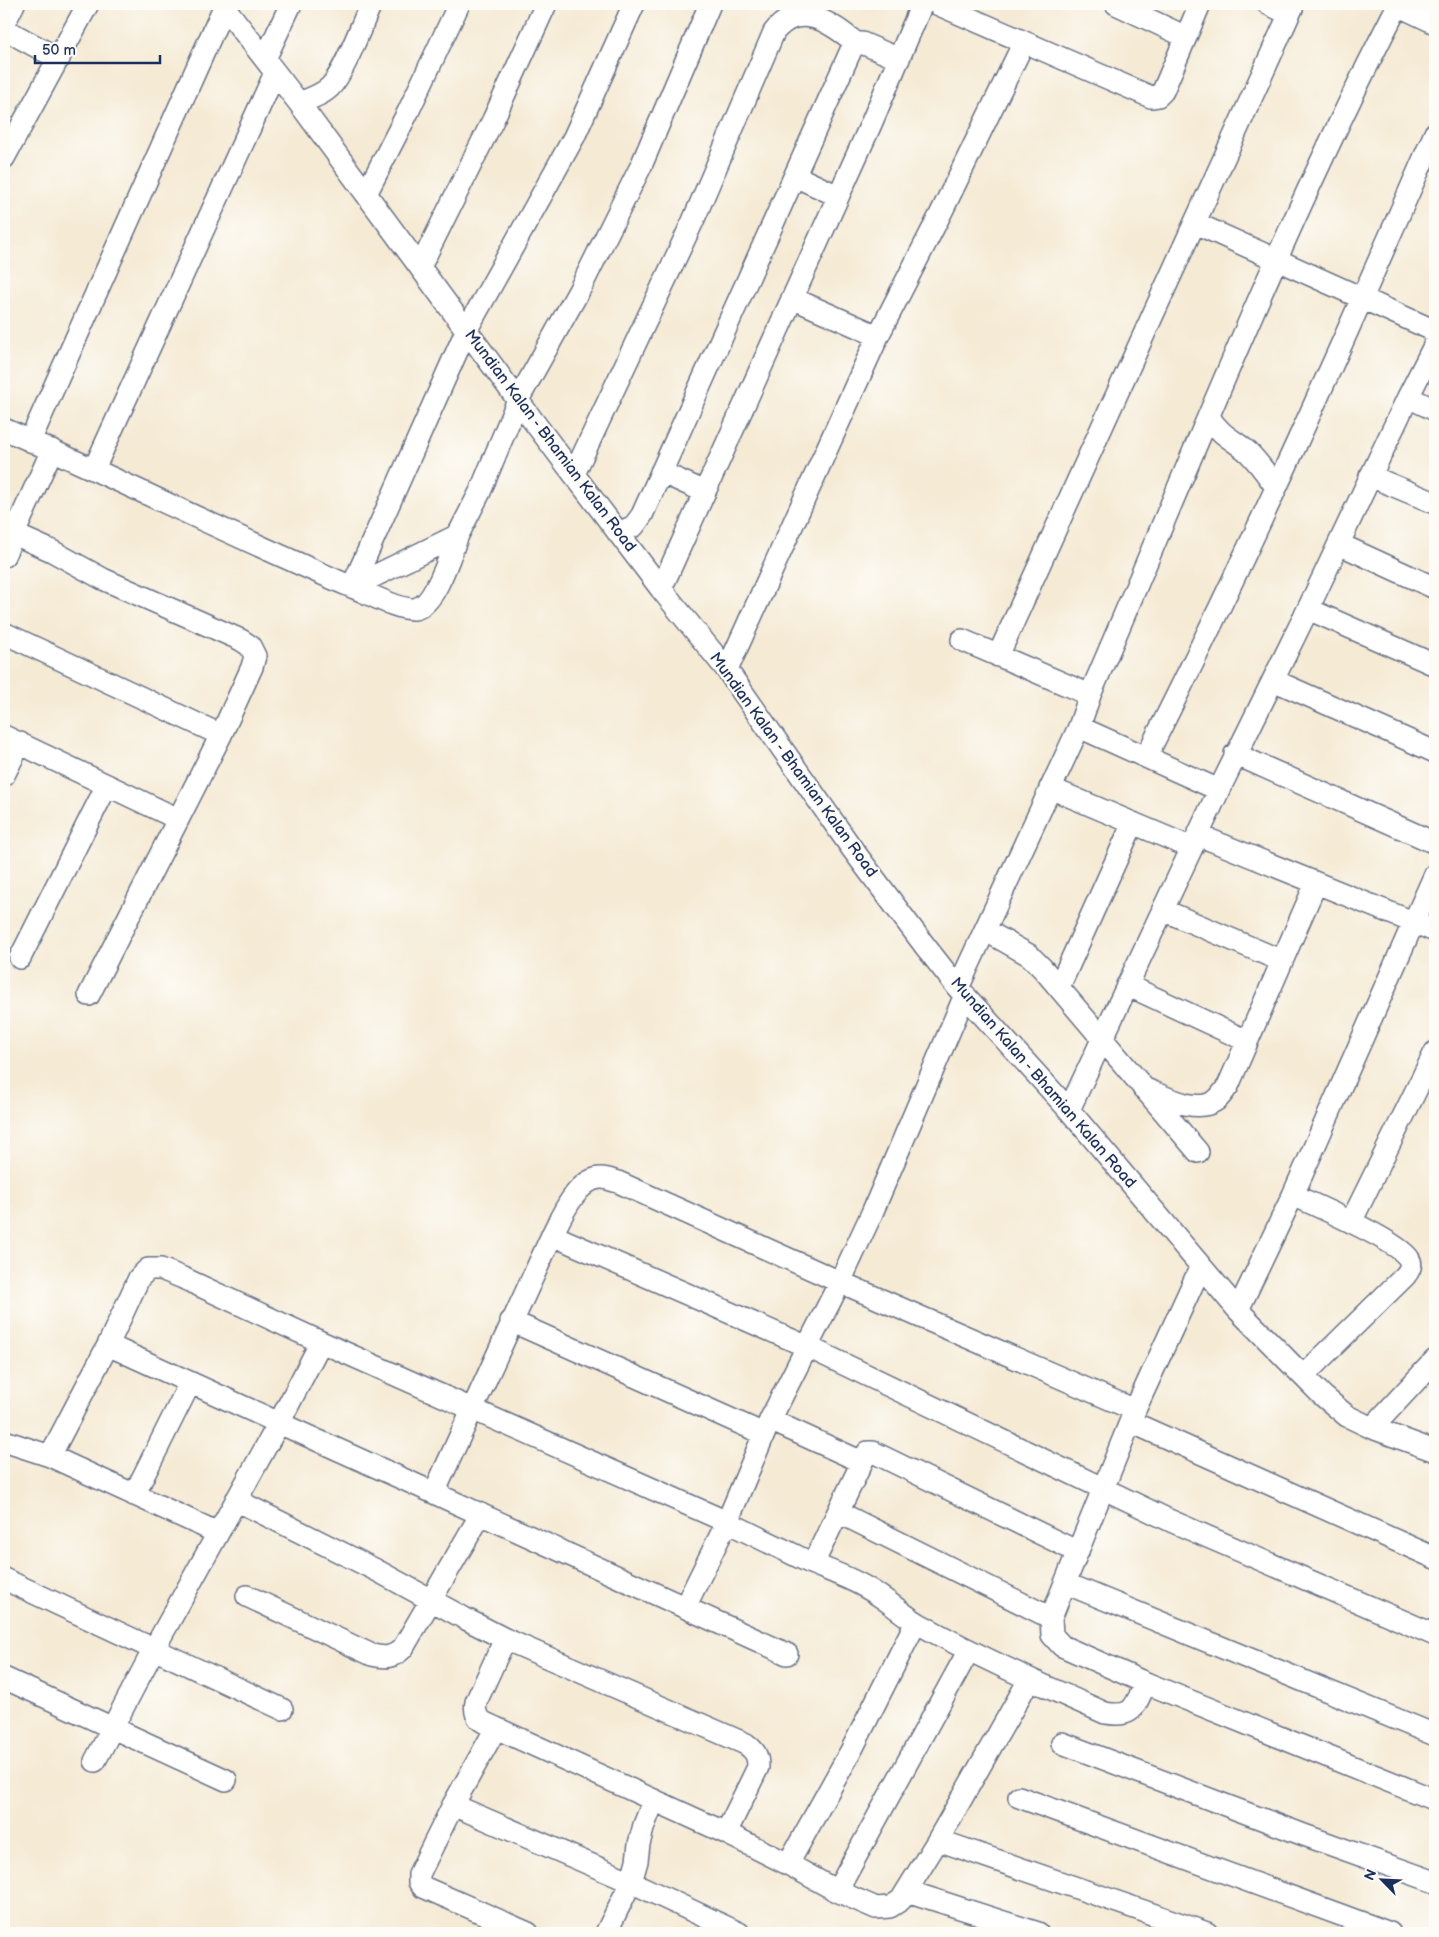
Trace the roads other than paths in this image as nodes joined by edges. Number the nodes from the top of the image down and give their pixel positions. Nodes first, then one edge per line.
1 (14, 4) edge
2 (88, 4) edge
3 (291, 4) edge
4 (371, 4) edge
5 (459, 4) edge
6 (546, 4) edge
7 (634, 4) edge
8 (710, 4) edge
9 (922, 4) edge
10 (937, 4) edge
11 (1116, 4) edge
12 (1200, 4) edge
13 (1268, 4) edge
14 (223, 5) edge
15 (1397, 5) edge
16 (1292, 9) edge
17 (969, 10) edge
18 (1435, 23) edge
19 (4, 24) edge
20 (4, 29) edge
21 (1186, 38) junction
22 (1024, 42) junction
23 (856, 43) junction
24 (899, 58) junction
25 (59, 59) junction
26 (270, 66) junction
27 (299, 103) junction
28 (1435, 133) edge
29 (4, 158) edge
30 (794, 176) junction
31 (366, 194) junction
32 (838, 196) junction
33 (1195, 223) junction
34 (1276, 258) junction
35 (420, 267) junction
36 (792, 298) junction
37 (1363, 298) junction
38 (466, 331) junction
39 (1435, 331) edge
40 (878, 336) junction
41 (1435, 344) edge
42 (1408, 397) junction
43 (518, 400) junction
44 (1435, 410) edge
45 (1209, 417) junction
46 (4, 429) edge
47 (30, 441) junction
48 (52, 450) junction
49 (94, 469) junction
50 (661, 472) junction
51 (574, 474) junction
52 (1370, 476) junction
53 (1276, 487) junction
54 (705, 492) junction
55 (1435, 503) edge
56 (618, 532) junction
57 (14, 534) junction
58 (458, 535) junction
59 (1339, 544) junction
60 (4, 556) edge
61 (352, 587) junction
62 (1435, 588) edge
63 (661, 589) junction
64 (1308, 609) junction
65 (4, 633) edge
66 (962, 640) dead end
67 (998, 656) junction
68 (1435, 665) edge
69 (727, 670) junction
70 (1273, 680) junction
71 (1090, 695) junction
72 (1079, 727) junction
73 (221, 735) junction
74 (12, 739) edge
75 (1435, 752) edge
76 (1235, 754) junction
77 (1146, 757) junction
78 (4, 775) edge
79 (107, 785) junction
80 (1050, 788) junction
81 (1219, 790) junction
82 (178, 819) junction
83 (1133, 824) junction
84 (1195, 842) junction
85 (1435, 843) edge
86 (1435, 874) edge
87 (1316, 883) junction
88 (1163, 910) junction
89 (1413, 921) junction
90 (985, 930) junction
91 (1435, 931) edge
92 (20, 958) dead end
93 (1282, 961) junction
94 (1127, 985) junction
95 (1059, 988) junction
96 (962, 992) junction
97 (90, 995) dead end
98 (1102, 1040) junction
99 (1248, 1041) junction
100 (1435, 1052) edge
101 (1430, 1078) edge
102 (1143, 1088) junction
103 (1069, 1110) junction
104 (1198, 1152) dead end
105 (1293, 1195) junction
106 (1351, 1222) junction
107 (552, 1235) junction
108 (1202, 1266) junction
109 (840, 1282) junction
110 (1238, 1310) junction
111 (511, 1320) junction
112 (321, 1342) junction
113 (108, 1345) junction
114 (808, 1347) junction
115 (1435, 1360) edge
116 (1303, 1376) junction
117 (190, 1382) junction
118 (472, 1408) junction
119 (1133, 1416) junction
120 (279, 1423) junction
121 (767, 1427) junction
122 (1372, 1428) junction
123 (7, 1445) edge
124 (1435, 1451) edge
125 (50, 1456) junction
126 (862, 1462) junction
127 (1105, 1488) junction
128 (434, 1493) junction
129 (134, 1495) junction
130 (236, 1500) junction
131 (838, 1512) junction
132 (481, 1514) junction
133 (726, 1522) junction
134 (218, 1533) junction
135 (1078, 1552) junction
136 (1435, 1558) edge
137 (813, 1564) junction
138 (4, 1579) edge
139 (1065, 1583) junction
140 (247, 1596) dead end
141 (431, 1599) junction
142 (685, 1607) junction
143 (1050, 1618) junction
144 (916, 1622) junction
145 (1435, 1636) edge
146 (505, 1638) junction
147 (154, 1649) junction
148 (969, 1650) junction
149 (787, 1654) dead end
150 (4, 1678) edge
151 (1029, 1680) junction
152 (1146, 1683) junction
153 (282, 1709) dead end
154 (112, 1727) junction
155 (496, 1728) junction
156 (1435, 1735) edge
157 (1062, 1743) dead end
158 (95, 1761) dead end
159 (226, 1780) dead end
160 (1018, 1797) dead end
161 (654, 1800) junction
162 (1435, 1800) edge
163 (453, 1805) junction
164 (726, 1833) junction
165 (938, 1840) junction
166 (788, 1864) junction
167 (631, 1882) junction
168 (1435, 1882) edge
169 (907, 1891) junction
170 (837, 1892) junction
171 (528, 1933) edge
172 (606, 1933) edge
173 (739, 1933) edge
174 (1038, 1933) edge
175 (1207, 1933) edge
176 (1390, 1933) edge

1 - 19 street
2 - 25 street
3 - 26 street
4 - 27 street
5 - 31 street
6 - 35 street
7 - 38 street
8 - 43 street
9 - 24 street
10 - 17 street
11 - 21 street
12 - 21 street
13 - 16 street
14 - 26 street, Mundian Kalan - Bhamian Kalan Road
14 - 47 street
15 - 18 street
15 - 34 street
16 - 33 street
17 - 22 street
20 - 25 street
21 - 22 street
22 - 40 street
23 - 24 street
23 - 30 street
23 - 51 street
24 - 32 street
25 - 29 street
26 - 27 street, Mundian Kalan - Bhamian Kalan Road
26 - 49 street
27 - 31 street, Mundian Kalan - Bhamian Kalan Road
28 - 37 street
30 - 32 street
30 - 50 street
31 - 35 street, Mundian Kalan - Bhamian Kalan Road
32 - 36 street
33 - 34 street
33 - 67 street
34 - 37 street
34 - 45 street
35 - 38 street, Mundian Kalan - Bhamian Kalan Road
36 - 40 street
36 - 54 street
37 - 39 street
37 - 53 street
38 - 43 street, Mundian Kalan - Bhamian Kalan Road
38 - 61 street
40 - 69 street
41 - 42 street
42 - 44 street
42 - 52 street
43 - 51 street, Mundian Kalan - Bhamian Kalan Road
43 - 58 street
45 - 53 street
45 - 71 street
46 - 47 street
47 - 48 street
48 - 49 street
48 - 57 street
49 - 61 street
50 - 54 street
50 - 56 street
51 - 56 street, Mundian Kalan - Bhamian Kalan Road
52 - 55 street
52 - 59 street
53 - 77 street
54 - 63 street
56 - 63 street, Mundian Kalan - Bhamian Kalan Road
57 - 60 street
57 - 73 street
58 - 61 street
58 - 61 street
59 - 62 street
59 - 64 street
63 - 69 street, Mundian Kalan - Bhamian Kalan Road
64 - 68 street
64 - 70 street
65 - 73 street
66 - 67 street
67 - 71 street
69 - 96 street, Mundian Kalan - Bhamian Kalan Road
70 - 75 street
70 - 76 street
71 - 72 street
72 - 77 street
72 - 80 street
73 - 82 street
74 - 78 street
74 - 79 street
76 - 81 street
76 - 85 street
77 - 81 street
79 - 82 street
79 - 92 street
80 - 83 street
80 - 90 street
81 - 84 street
82 - 97 street
83 - 84 street
83 - 95 street
84 - 87 street
84 - 88 street
86 - 89 street
87 - 89 street
87 - 93 street
88 - 93 street
88 - 94 street
89 - 91 street
89 - 105 street
90 - 95 street
90 - 96 street
93 - 99 street
94 - 98 street
94 - 99 street
95 - 98 street
96 - 103 street, Mundian Kalan - Bhamian Kalan Road
96 - 109 street
98 - 102 street
98 - 103 street
99 - 102 street
100 - 101 street
101 - 106 street
102 - 104 street
103 - 108 street, Mundian Kalan - Bhamian Kalan Road
105 - 106 street
105 - 110 street
106 - 116 street
107 - 109 street
107 - 111 street
107 - 114 street
108 - 110 street, Mundian Kalan - Bhamian Kalan Road
108 - 119 street
109 - 114 street
109 - 119 street
110 - 116 street, Mundian Kalan - Bhamian Kalan Road
111 - 118 street
111 - 121 street
112 - 113 street
112 - 118 street
112 - 120 street
113 - 117 street
113 - 125 street
114 - 121 street
114 - 127 street
115 - 122 street
116 - 122 street, Mundian Kalan - Bhamian Kalan Road
117 - 120 street
117 - 129 street
118 - 128 street
118 - 133 street
119 - 127 street
119 - 136 street
120 - 128 street
120 - 130 street
121 - 126 street
121 - 133 street
122 - 124 street, Mundian Kalan - Bhamian Kalan Road
123 - 125 street
125 - 129 street
126 - 131 street
126 - 135 street
127 - 135 street
127 - 145 street
128 - 132 street
129 - 134 street
130 - 134 street
130 - 141 street
131 - 137 street
131 - 143 street
132 - 141 street
132 - 142 street
133 - 137 street
133 - 142 street
134 - 147 street
135 - 139 street
137 - 144 street
138 - 147 street
139 - 143 street
139 - 156 street
140 - 141 street
141 - 146 street
142 - 149 street
143 - 152 street
144 - 148 street
144 - 166 street
146 - 155 street
146 - 164 street
147 - 153 street
147 - 154 street
148 - 151 street
148 - 170 street
150 - 154 street
151 - 152 street
151 - 165 street
152 - 162 street
154 - 158 street
154 - 159 street
155 - 161 street
155 - 163 street
157 - 168 street
160 - 176 street
161 - 164 street
161 - 167 street
163 - 167 street
163 - 171 street
164 - 166 street
165 - 169 street
165 - 175 street
166 - 170 street
167 - 172 street
167 - 173 street
169 - 170 street
169 - 174 street

